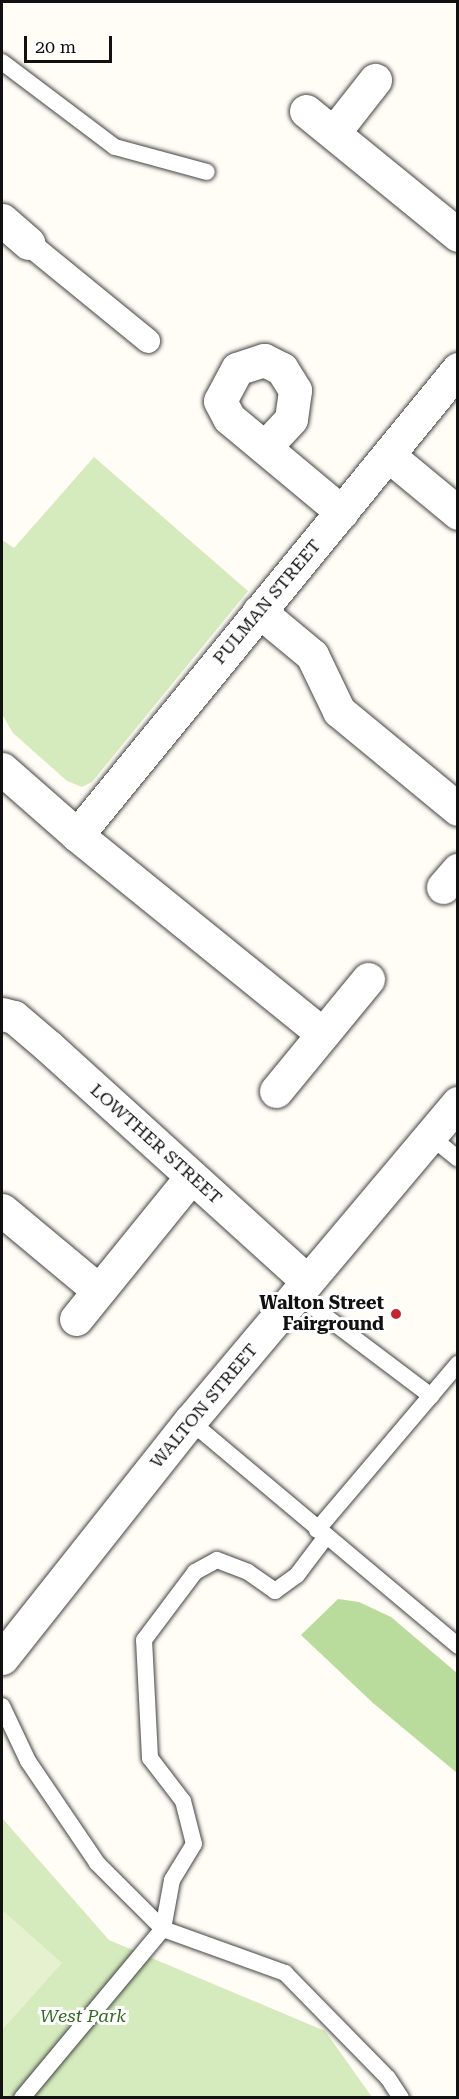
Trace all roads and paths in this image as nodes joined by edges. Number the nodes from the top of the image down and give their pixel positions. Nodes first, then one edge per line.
1 (2, 62) edge
2 (375, 80) dead end
3 (306, 111) dead end
4 (335, 131) junction
5 (207, 172) dead end
6 (2, 220) edge
7 (458, 235) edge
8 (28, 243) joint
9 (148, 341) dead end
10 (458, 369) edge
11 (265, 447) dead end
12 (388, 455) junction
13 (342, 512) junction
14 (458, 513) edge
15 (259, 611) junction
16 (2, 769) edge
17 (458, 809) edge
18 (77, 835) junction
19 (368, 979) dead end
20 (2, 1014) edge
21 (323, 1034) junction
22 (276, 1091) dead end
23 (458, 1103) edge
24 (430, 1136) junction
25 (458, 1159) edge
26 (191, 1177) junction
27 (2, 1210) edge
28 (302, 1288) junction
29 (98, 1290) junction
30 (76, 1319) dead end
31 (458, 1364) edge
32 (431, 1396) junction
33 (190, 1421) junction
34 (321, 1534) junction
35 (458, 1647) edge
36 (2, 1658) edge
37 (2, 1706) edge
38 (162, 1929) junction
39 (22, 2097) edge
40 (401, 2097) edge

1 - 5 lane
2 - 4 street
3 - 4 street
4 - 7 street
6 - 8 street
8 - 9 street
10 - 12 street, PULMAN STREET
11 - 13 street
12 - 13 street, PULMAN STREET
12 - 14 street
13 - 15 street, PULMAN STREET
15 - 17 street
15 - 18 street, PULMAN STREET
16 - 18 street
18 - 21 street
19 - 21 street
20 - 26 street, LOWTHER STREET
21 - 22 street
23 - 24 street, WALTON STREET
24 - 25 lane
24 - 28 street, WALTON STREET
26 - 28 street, LOWTHER STREET
26 - 29 street
27 - 29 street
28 - 32 lane
28 - 33 street, WALTON STREET
29 - 30 street
31 - 32 lane
32 - 34 lane
33 - 34 lane
33 - 36 street, WALTON STREET
34 - 35 lane
34 - 38 lane
37 - 38 lane
38 - 39 lane
38 - 40 lane

